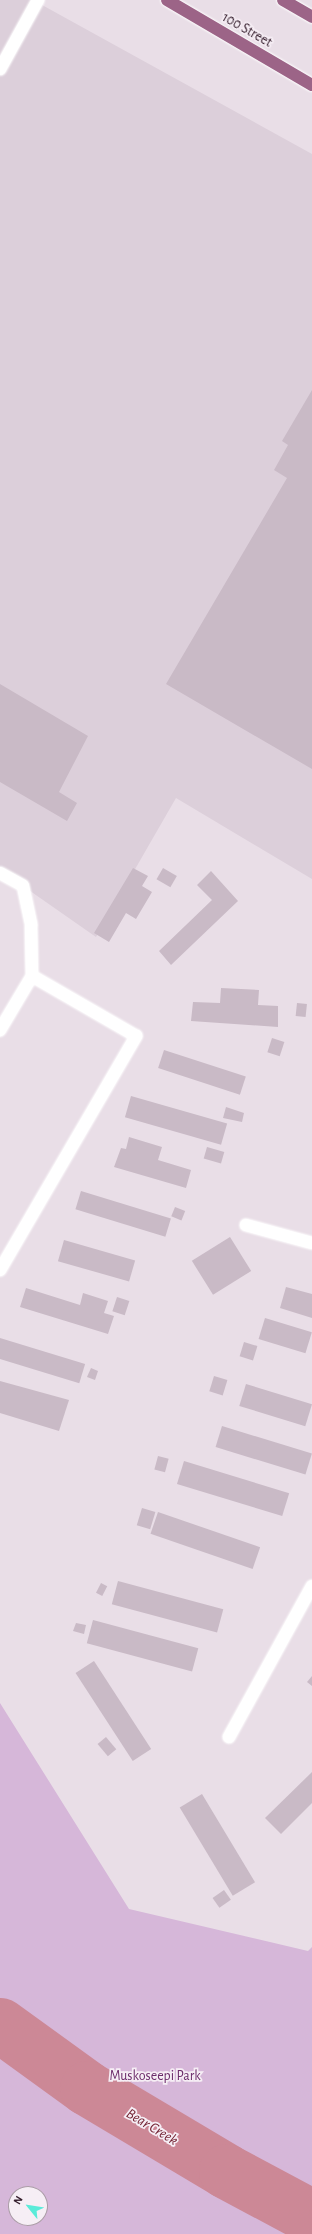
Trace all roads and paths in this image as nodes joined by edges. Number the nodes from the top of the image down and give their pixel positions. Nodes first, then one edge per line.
1 (38, 0) edge
2 (167, 0) edge
3 (283, 0) edge
4 (312, 16) edge
5 (0, 69) edge
6 (312, 85) edge
7 (0, 873) edge
8 (32, 976) junction
9 (0, 1030) edge
10 (246, 1225) dead end
11 (312, 1243) edge
12 (0, 1270) edge
13 (312, 1586) edge
14 (229, 1737) dead end

1 - 5 street
2 - 6 main road, 100 Street
3 - 4 main road
7 - 8 street
8 - 9 street
8 - 12 street
10 - 11 street
13 - 14 street

